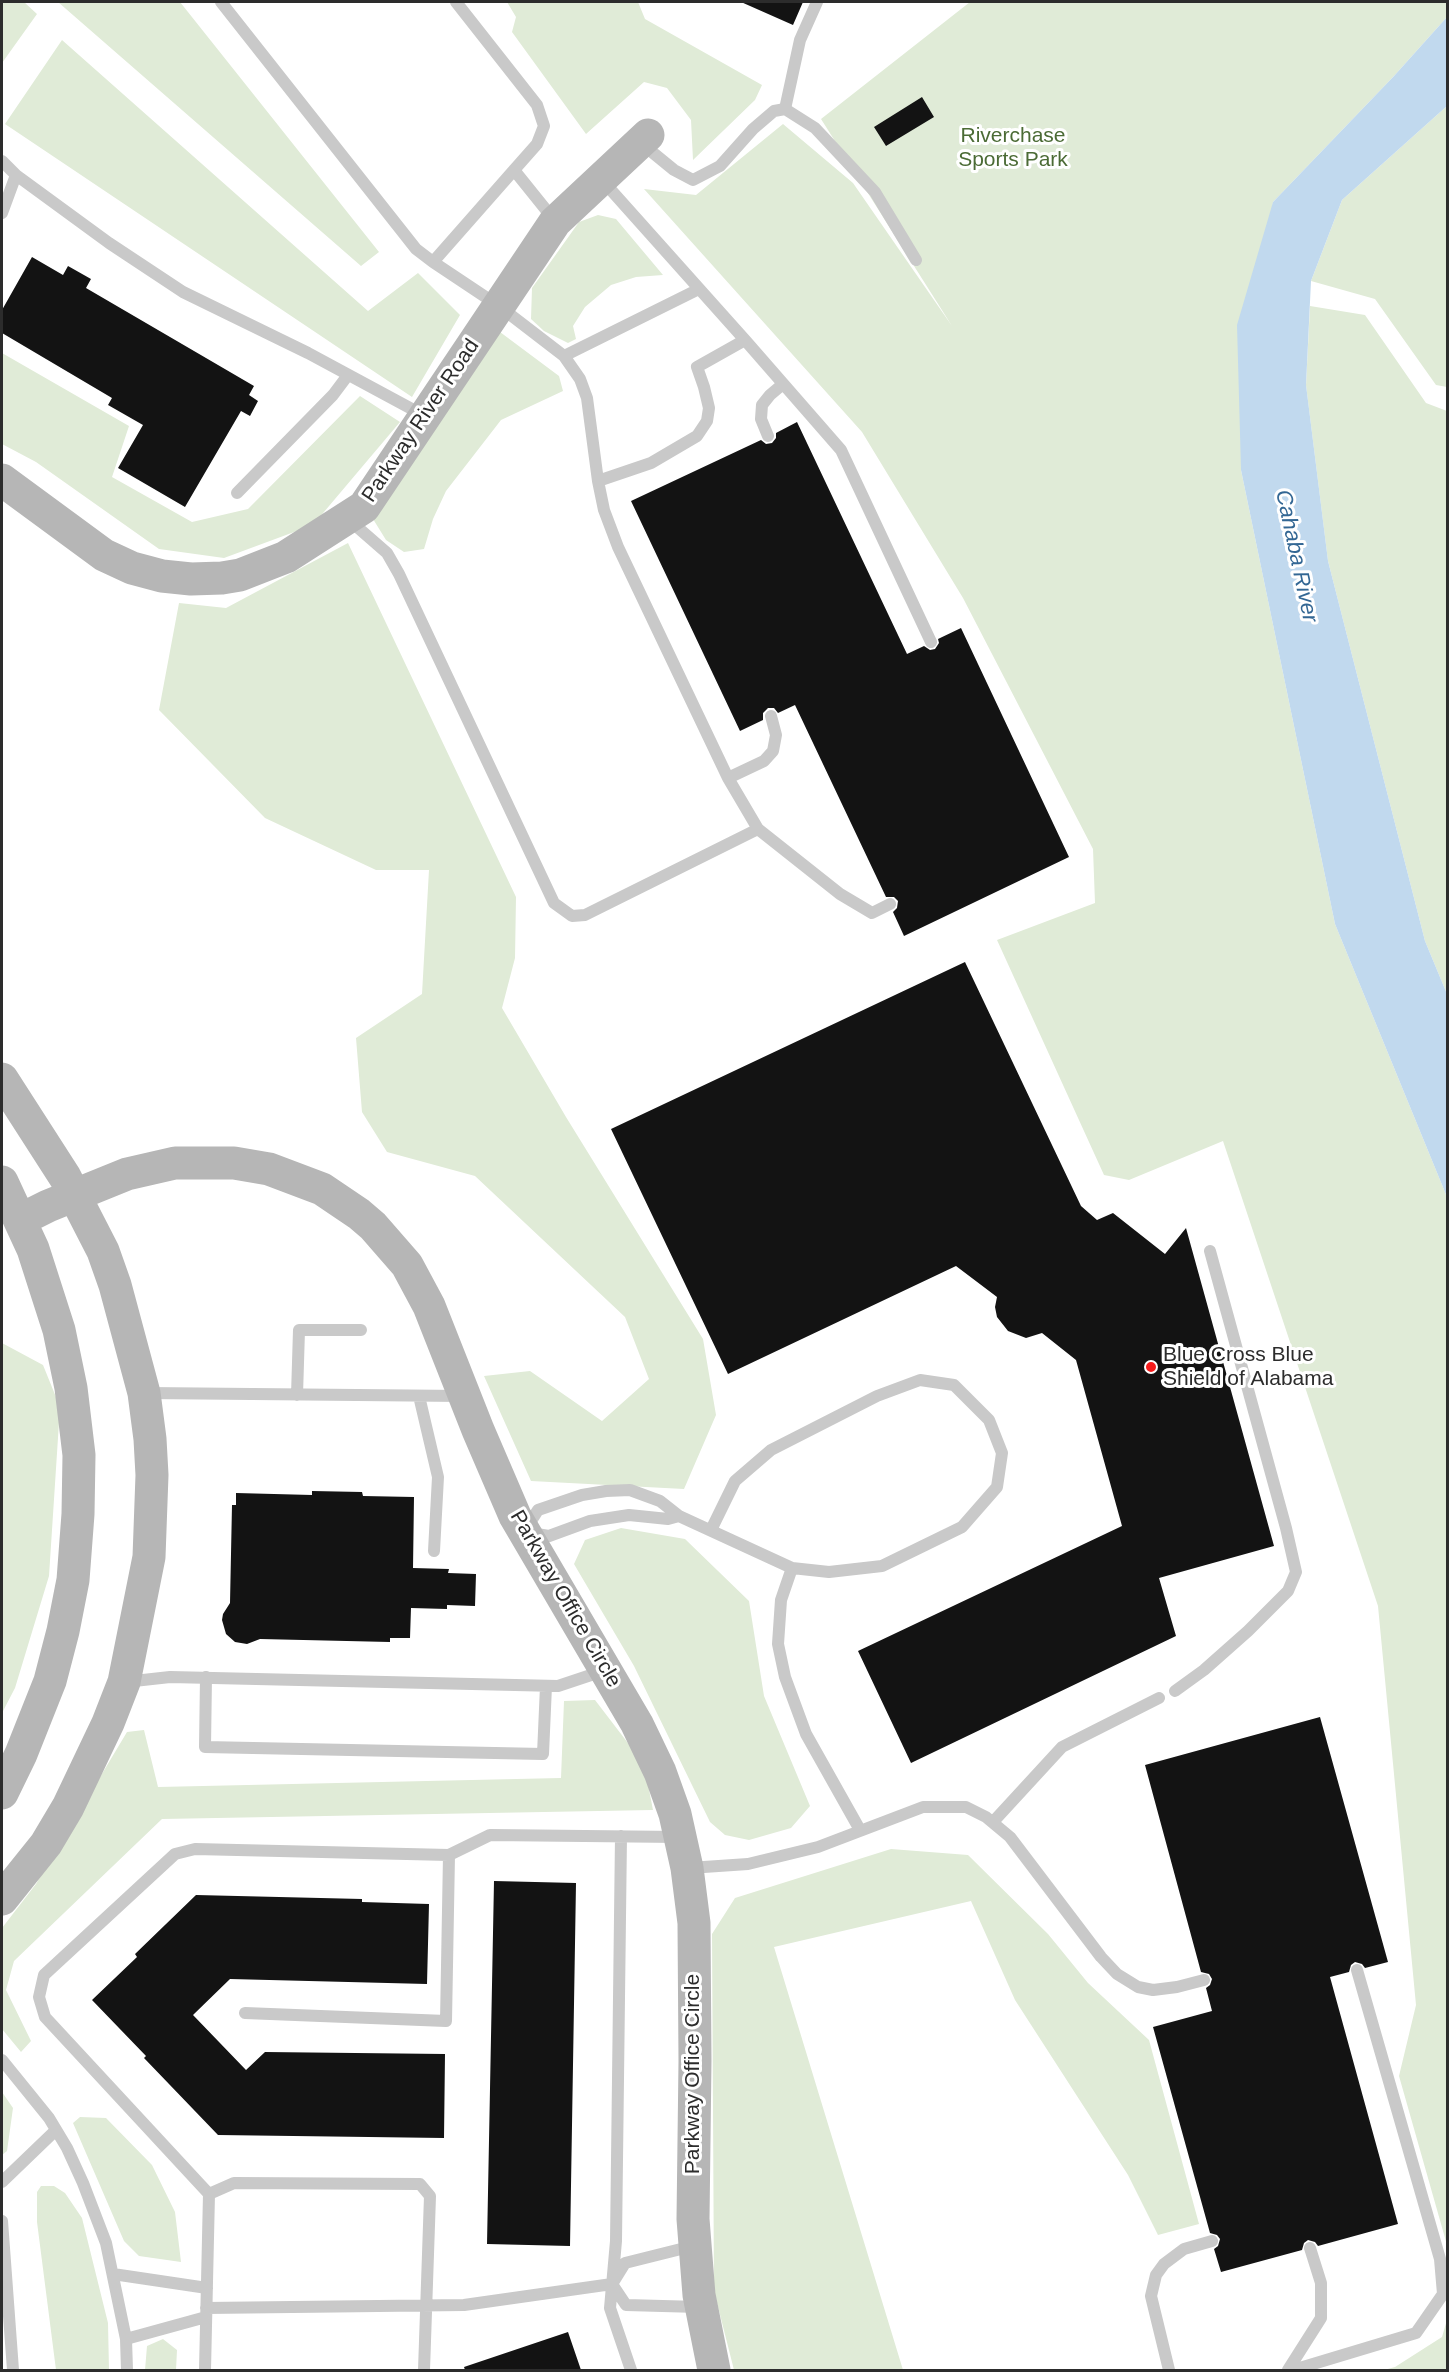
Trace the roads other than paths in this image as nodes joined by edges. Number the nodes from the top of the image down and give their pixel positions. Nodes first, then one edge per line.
1 (221, 2) edge
2 (456, 2) edge
3 (817, 2) edge
4 (785, 109) junction
5 (644, 139) joint
6 (2, 161) edge
7 (514, 170) junction
8 (16, 175) junction
9 (602, 179) junction
10 (2, 213) edge
11 (555, 222) junction
12 (916, 260) dead end
13 (433, 262) junction
14 (699, 290) junction
15 (499, 306) junction
16 (745, 340) junction
17 (564, 356) junction
18 (348, 375) junction
19 (783, 384) junction
20 (425, 416) junction
21 (768, 436) dead end
22 (2, 480) edge
23 (598, 481) junction
24 (237, 493) dead end
25 (347, 518) junction
26 (931, 642) dead end
27 (771, 716) dead end
28 (728, 778) junction
29 (758, 829) junction
30 (890, 904) dead end
31 (2, 1079) edge
32 (2, 1182) edge
33 (75, 1195) junction
34 (20, 1220) junction
35 (1210, 1251) dead end
36 (361, 1330) dead end
37 (144, 1393) junction
38 (297, 1395) junction
39 (419, 1396) junction
40 (464, 1396) junction
41 (679, 1516) junction
42 (711, 1530) junction
43 (524, 1532) junction
44 (434, 1551) dead end
45 (792, 1568) junction
46 (605, 1670) junction
47 (206, 1677) junction
48 (124, 1682) junction
49 (546, 1686) junction
50 (1175, 1691) dead end
51 (1159, 1698) dead end
52 (2, 1793) edge
53 (993, 1822) junction
54 (860, 1830) junction
55 (621, 1836) junction
56 (680, 1837) junction
57 (449, 1855) junction
58 (687, 1868) junction
59 (2, 1899) edge
60 (1357, 1970) dead end
61 (1204, 1980) dead end
62 (245, 2013) dead end
63 (2, 2060) edge
64 (56, 2130) junction
65 (2, 2182) edge
66 (209, 2194) junction
67 (2, 2221) edge
68 (1212, 2241) dead end
69 (694, 2246) junction
70 (1310, 2248) dead end
71 (113, 2274) junction
72 (612, 2284) junction
73 (207, 2288) junction
74 (426, 2307) junction
75 (701, 2307) junction
76 (206, 2312) junction
77 (126, 2339) junction
78 (13, 2370) edge
79 (127, 2370) edge
80 (205, 2370) edge
81 (424, 2370) edge
82 (631, 2370) edge
83 (714, 2370) edge
84 (1169, 2370) edge
85 (1288, 2370) edge
86 (1293, 2370) edge

1 - 13 lane
2 - 7 lane
3 - 4 lane
4 - 5 lane
4 - 12 lane
5 - 9 street, Parkway River Road
6 - 8 lane
7 - 11 lane
7 - 13 lane
8 - 10 lane
8 - 18 lane
9 - 11 street, Parkway River Road
9 - 14 lane
11 - 15 street, Parkway River Road
13 - 15 lane
14 - 16 lane
14 - 17 lane
15 - 17 lane
15 - 20 street, Parkway River Road
16 - 19 lane
16 - 23 lane
17 - 23 lane
18 - 20 lane
18 - 24 lane
19 - 21 lane
19 - 26 lane
20 - 25 street, Parkway River Road
22 - 25 street, Parkway River Road
23 - 28 lane
25 - 29 lane
27 - 28 lane
28 - 29 lane
29 - 30 lane
31 - 33 street
32 - 34 street
33 - 34 street, Parkway Office Circle
33 - 37 street
33 - 40 street, Parkway Office Circle
34 - 52 street
35 - 50 lane
36 - 38 lane
37 - 38 lane
37 - 48 street
38 - 39 lane
39 - 40 lane
39 - 44 lane
40 - 43 street, Parkway Office Circle
41 - 42 lane
41 - 43 lane
41 - 43 lane
42 - 45 lane
42 - 45 lane
43 - 46 street, Parkway Office Circle
45 - 54 lane
46 - 49 lane
46 - 56 street, Parkway Office Circle
47 - 48 lane
47 - 49 lane
47 - 49 lane
48 - 59 street
51 - 53 lane
53 - 54 lane
53 - 61 lane
54 - 58 lane
55 - 56 lane
55 - 57 lane
55 - 72 lane
56 - 58 street, Parkway Office Circle
57 - 62 lane
57 - 66 lane
58 - 69 street, Parkway Office Circle
60 - 86 lane
63 - 64 lane
64 - 65 lane
64 - 71 lane
66 - 73 lane
66 - 74 lane
67 - 78 lane
68 - 84 lane
69 - 72 lane
69 - 75 street, Parkway Office Circle
70 - 85 lane
71 - 73 lane
71 - 77 lane
72 - 74 lane
72 - 75 lane
72 - 82 lane
73 - 76 lane
74 - 76 lane
74 - 81 lane
75 - 83 street, Parkway Office Circle
76 - 77 lane
76 - 80 lane
77 - 79 lane

